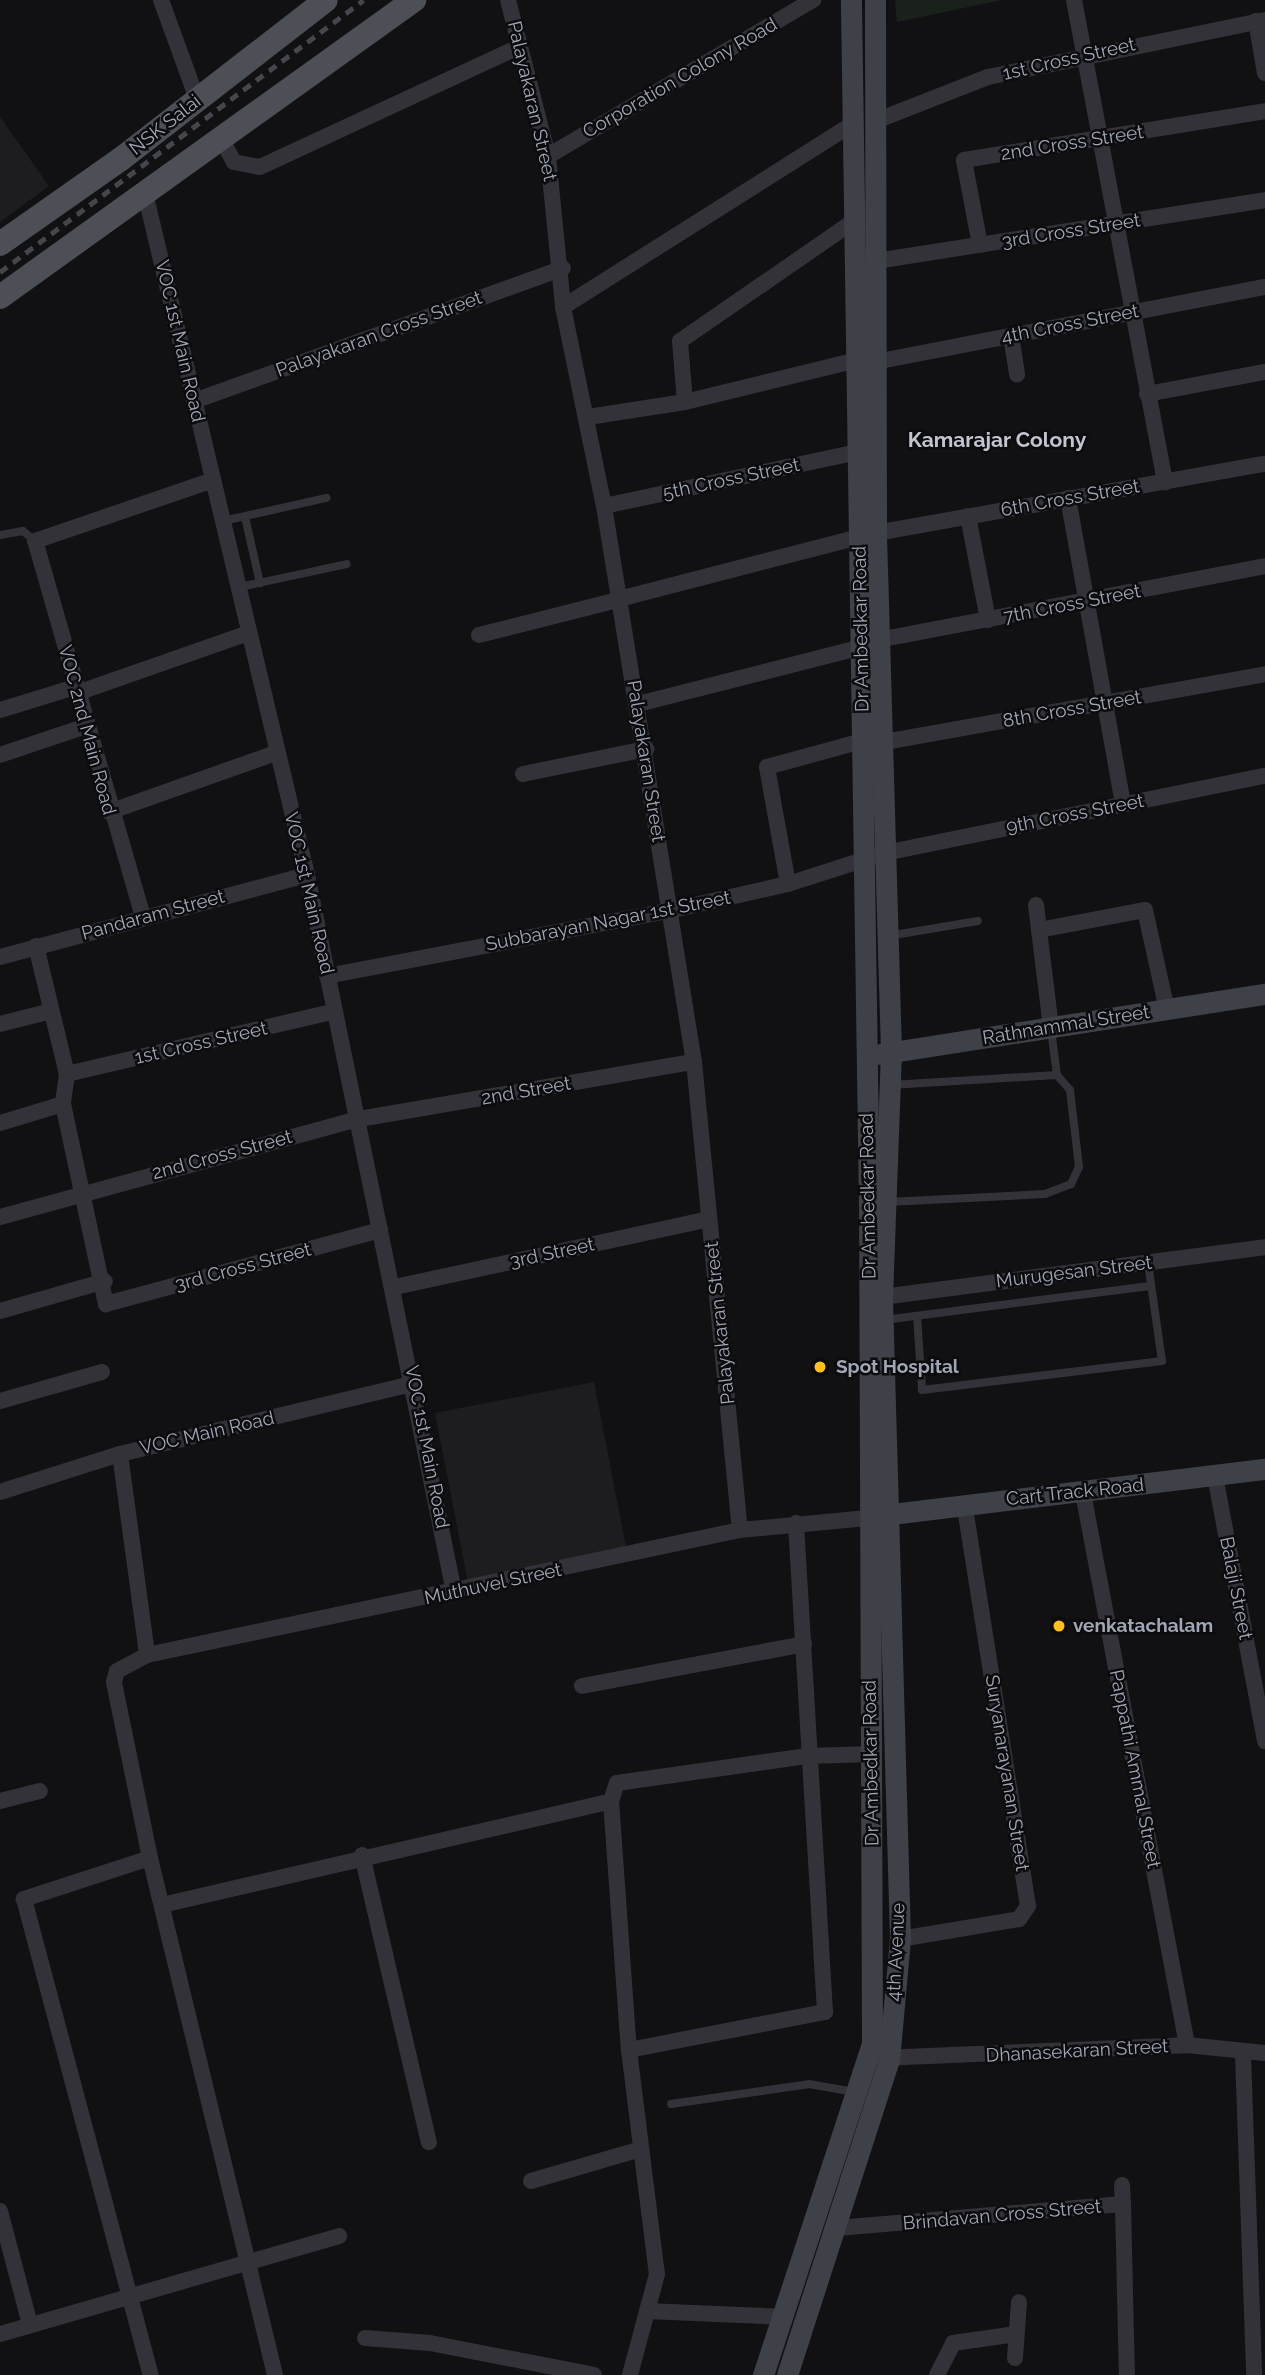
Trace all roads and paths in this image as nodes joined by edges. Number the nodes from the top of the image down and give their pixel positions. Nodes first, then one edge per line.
1 (162, 0) edge
2 (326, 0) edge
3 (414, 0) edge
4 (508, 0) edge
5 (813, 0) edge
6 (851, 0) edge
7 (875, 0) edge
8 (1074, 0) edge
9 (1260, 20) edge
10 (518, 47) junction
11 (1081, 53) junction
12 (1265, 72) edge
13 (197, 99) junction
14 (1265, 111) edge
15 (878, 120) junction
16 (852, 124) junction
17 (221, 138) junction
18 (1098, 139) junction
19 (548, 156) junction
20 (146, 197) junction
21 (1265, 200) edge
22 (854, 221) junction
23 (1114, 224) junction
24 (0, 244) edge
25 (980, 245) junction
26 (876, 261) junction
27 (563, 268) junction
28 (1265, 287) edge
29 (0, 297) edge
30 (563, 307) junction
31 (1132, 312) junction
32 (1011, 336) junction
33 (866, 361) junction
34 (1265, 372) edge
35 (1017, 374) dead end
36 (1147, 394) junction
37 (194, 401) junction
38 (685, 402) junction
39 (588, 417) junction
40 (858, 452) junction
41 (1265, 464) edge
42 (213, 480) junction
43 (1165, 482) junction
44 (326, 498) dead end
45 (1068, 498) junction
46 (604, 506) junction
47 (968, 516) junction
48 (245, 517) junction
49 (222, 522) junction
50 (867, 535) junction
51 (0, 536) edge
52 (35, 541) junction
53 (347, 564) dead end
54 (1265, 566) edge
55 (260, 583) junction
56 (240, 587) junction
57 (620, 599) junction
58 (1089, 600) junction
59 (988, 620) junction
60 (248, 633) junction
61 (479, 635) dead end
62 (869, 644) junction
63 (1265, 674) edge
64 (76, 690) junction
65 (1110, 703) junction
66 (638, 704) junction
67 (0, 710) edge
68 (86, 726) junction
69 (871, 742) junction
70 (646, 749) junction
71 (276, 753) junction
72 (0, 755) edge
73 (523, 774) dead end
74 (1265, 776) edge
75 (1123, 804) junction
76 (109, 812) junction
77 (885, 853) junction
78 (864, 860) junction
79 (307, 875) junction
80 (788, 884) junction
81 (1036, 905) dead end
82 (668, 911) junction
83 (143, 917) junction
84 (978, 920) dead end
85 (1039, 930) junction
86 (888, 936) junction
87 (36, 946) junction
88 (0, 957) edge
89 (327, 976) junction
90 (1265, 994) edge
91 (1167, 1010) junction
92 (51, 1011) junction
93 (335, 1011) junction
94 (0, 1024) edge
95 (1051, 1027) junction
96 (891, 1052) junction
97 (866, 1056) junction
98 (694, 1062) junction
99 (67, 1074) junction
100 (1057, 1075) junction
101 (890, 1084) junction
102 (63, 1104) junction
103 (359, 1119) junction
104 (0, 1123) edge
105 (85, 1192) junction
106 (887, 1202) junction
107 (0, 1217) edge
108 (709, 1219) junction
109 (380, 1230) junction
110 (1265, 1247) edge
111 (1148, 1263) junction
112 (105, 1281) junction
113 (1150, 1286) junction
114 (395, 1287) junction
115 (882, 1297) junction
116 (0, 1311) edge
117 (917, 1316) junction
118 (884, 1320) junction
119 (102, 1372) dead end
120 (416, 1383) junction
121 (0, 1401) edge
122 (120, 1454) junction
123 (1265, 1469) edge
124 (1215, 1476) junction
125 (0, 1492) edge
126 (1083, 1493) junction
127 (964, 1504) junction
128 (876, 1516) junction
129 (796, 1524) junction
130 (740, 1530) junction
131 (454, 1592) junction
132 (804, 1644) junction
133 (146, 1655) junction
134 (582, 1686) dead end
135 (1265, 1741) edge
136 (873, 1754) junction
137 (806, 1756) junction
138 (40, 1791) dead end
139 (0, 1801) edge
140 (611, 1801) junction
141 (362, 1855) junction
142 (150, 1858) junction
143 (162, 1905) junction
144 (900, 1939) junction
145 (1187, 2045) junction
146 (629, 2050) junction
147 (1265, 2053) edge
148 (1242, 2055) junction
149 (878, 2057) junction
150 (858, 2093) junction
151 (671, 2104) dead end
152 (429, 2143) dead end
153 (641, 2149) junction
154 (531, 2181) dead end
155 (1122, 2185) dead end
156 (1123, 2204) junction
157 (0, 2211) edge
158 (837, 2228) junction
159 (338, 2236) dead end
160 (245, 2260) junction
161 (129, 2294) junction
162 (1019, 2302) dead end
163 (647, 2311) junction
164 (783, 2317) junction
165 (29, 2321) junction
166 (0, 2334) edge
167 (1016, 2334) junction
168 (365, 2338) dead end
169 (1014, 2358) dead end
170 (151, 2375) edge
171 (275, 2375) edge
172 (594, 2375) edge
173 (630, 2375) edge
174 (763, 2375) edge
175 (787, 2375) edge
176 (937, 2375) edge
177 (1127, 2375) edge
178 (1254, 2375) edge

1 - 13 street
2 - 13 main road, NSK Salai
3 - 17 main road
4 - 10 street, Palayakaran Street
5 - 19 street, Corporation Colony Road
6 - 16 main road, Dr Ambedkar Road
7 - 15 main road, Dr Ambedkar Road
8 - 11 street
9 - 11 street, 1st Cross Street
9 - 12 street
10 - 17 street
10 - 19 street, Palayakaran Street
11 - 15 street, 1st Cross Street
11 - 18 street
13 - 24 main road, NSK Salai
14 - 18 street, 2nd Cross Street
15 - 26 main road, Dr Ambedkar Road
16 - 22 main road, Dr Ambedkar Road
16 - 30 street
17 - 20 main road
18 - 23 street
18 - 25 street, 2nd Cross Street
19 - 27 street, Palayakaran Street
20 - 29 main road
20 - 37 street, VOC 1st Main Road
21 - 23 street, 3rd Cross Street
22 - 33 main road, Dr Ambedkar Road
22 - 38 street
23 - 25 street, 3rd Cross Street
23 - 31 street
25 - 26 street, 3rd Cross Street
26 - 33 main road, Dr Ambedkar Road
27 - 30 street, Palayakaran Street
27 - 37 street, Palayakaran Cross Street
28 - 31 street, 4th Cross Street
30 - 39 street, Palayakaran Street
31 - 32 street, 4th Cross Street
31 - 36 street
32 - 33 street, 4th Cross Street
32 - 35 street
33 - 38 street, 4th Cross Street
33 - 40 main road, Dr Ambedkar Road
33 - 50 main road, Dr Ambedkar Road
34 - 36 street
36 - 43 street
37 - 42 street, VOC 1st Main Road
38 - 39 street, 4th Cross Street
39 - 46 street, Palayakaran Street
40 - 46 street, 5th Cross Street
40 - 50 main road, Dr Ambedkar Road
41 - 43 street, 6th Cross Street
42 - 49 street, VOC 1st Main Road
42 - 52 street
43 - 45 street, 6th Cross Street
44 - 48 lane
45 - 47 street, 6th Cross Street
45 - 58 street
46 - 57 street, Palayakaran Street
47 - 50 street, 6th Cross Street
47 - 59 street
48 - 49 lane
48 - 55 lane
49 - 56 street, VOC 1st Main Road
50 - 57 street, 6th Cross Street
50 - 62 main road, Dr Ambedkar Road
51 - 52 lane
52 - 64 street, VOC 2nd Main Road
53 - 55 lane
54 - 58 street, 7th Cross Street
55 - 56 lane
56 - 60 street, VOC 1st Main Road
57 - 61 street, 6th Cross Street
57 - 66 street, Palayakaran Street
58 - 59 street, 7th Cross Street
58 - 65 street
59 - 62 street, 7th Cross Street
60 - 64 street
60 - 71 street, VOC 1st Main Road
62 - 66 street, 7th Cross Street
62 - 69 main road, Dr Ambedkar Road
63 - 65 street, 8th Cross Street
64 - 67 street
64 - 68 street, VOC 2nd Main Road
65 - 69 street, 8th Cross Street
65 - 75 street
66 - 70 street, Palayakaran Street
68 - 72 street
68 - 76 street, VOC 2nd Main Road
69 - 77 main road, Dr Ambedkar Road
69 - 78 main road, Dr Ambedkar Road
69 - 80 street, 8th Cross Street
70 - 73 street
70 - 82 street, Palayakaran Street
71 - 76 street
71 - 79 street, VOC 1st Main Road
74 - 75 street, 9th Cross Street
75 - 77 street, 9th Cross Street
76 - 83 street, VOC 2nd Main Road
77 - 78 street, Subbarayan Nagar 1st Street
77 - 86 main road, Dr Ambedkar Road
78 - 80 street, Subbarayan Nagar 1st Street
78 - 97 main road, Dr Ambedkar Road
79 - 83 street, Pandaram Street
79 - 89 street, VOC 1st Main Road
80 - 82 street, Subbarayan Nagar 1st Street
81 - 85 street
82 - 89 street, Subbarayan Nagar 1st Street
82 - 98 street, Palayakaran Street
83 - 87 street, Pandaram Street
84 - 86 lane
85 - 91 street
85 - 95 street
86 - 96 main road, Dr Ambedkar Road
87 - 88 street, Pandaram Street
87 - 92 street
89 - 93 street, VOC 1st Main Road
90 - 91 main road, Rathnammal Street
91 - 95 main road, Rathnammal Street
92 - 94 street
92 - 99 street
93 - 99 street, 1st Cross Street
93 - 103 street, VOC 1st Main Road
95 - 96 main road, Rathnammal Street
95 - 100 lane
96 - 97 main road, Rathnammal Street
96 - 101 main road, Dr Ambedkar Road
97 - 128 main road, Dr Ambedkar Road
98 - 103 street, 2nd Street
98 - 108 street, Palayakaran Street
99 - 102 street
100 - 101 lane
100 - 106 lane
101 - 106 main road, Dr Ambedkar Road
102 - 104 street
102 - 105 street
103 - 105 street, 2nd Cross Street
103 - 109 street, VOC 1st Main Road
105 - 107 street, 2nd Cross Street
105 - 112 street
106 - 115 main road, Dr Ambedkar Road
108 - 114 street, 3rd Street
108 - 130 street, Palayakaran Street
109 - 112 street, 3rd Cross Street
109 - 114 street, VOC 1st Main Road
110 - 111 street, Murugesan Street
111 - 113 lane
111 - 115 street, Murugesan Street
112 - 116 street
113 - 117 lane
113 - 117 lane
114 - 120 street, VOC 1st Main Road
115 - 118 main road, Dr Ambedkar Road
117 - 118 lane
118 - 128 main road, Dr Ambedkar Road
119 - 121 street
120 - 122 street, VOC Main Road
120 - 131 street, VOC 1st Main Road
122 - 125 street, VOC Main Road
122 - 133 street
123 - 124 main road, Cart Track Road
124 - 126 main road, Cart Track Road
124 - 135 street, Balaji Street
126 - 127 main road, Cart Track Road
126 - 145 street, Pappathi Ammal Street
127 - 128 main road, Cart Track Road
127 - 144 street, Suryanarayanan Street
128 - 129 street, Muthuvel Street
128 - 136 main road, Dr Ambedkar Road
128 - 144 main road, 4th Avenue
129 - 130 street, Muthuvel Street
129 - 132 street
130 - 131 street, Muthuvel Street
131 - 133 street, Muthuvel Street
132 - 134 street
132 - 137 street
133 - 142 street, Muthuvel Street
136 - 137 street
136 - 149 main road, Dr Ambedkar Road
137 - 140 street
137 - 146 street
138 - 139 street
140 - 141 street
140 - 146 street
141 - 143 street
141 - 152 street
142 - 143 street
142 - 161 street
143 - 160 street
144 - 149 main road, 4th Avenue
145 - 148 street, Dhanasekaran Street
145 - 149 street, Dhanasekaran Street
146 - 153 street
147 - 148 street, Dhanasekaran Street
148 - 178 street
149 - 150 main road, Dr Ambedkar Road
149 - 158 main road, 4th Avenue
150 - 151 lane
150 - 164 main road, Dr Ambedkar Road
153 - 154 street
153 - 163 street
155 - 156 street
156 - 158 street, Brindavan Cross Street
156 - 177 street, Brindavan Cross Street
157 - 165 street
158 - 175 main road, 4th Avenue
159 - 160 street
160 - 161 street
160 - 171 street
161 - 165 street
161 - 170 street
162 - 167 street
163 - 164 street
163 - 173 street
164 - 174 main road, Dr Ambedkar Road
165 - 166 street
167 - 169 street
167 - 176 street
168 - 172 street

